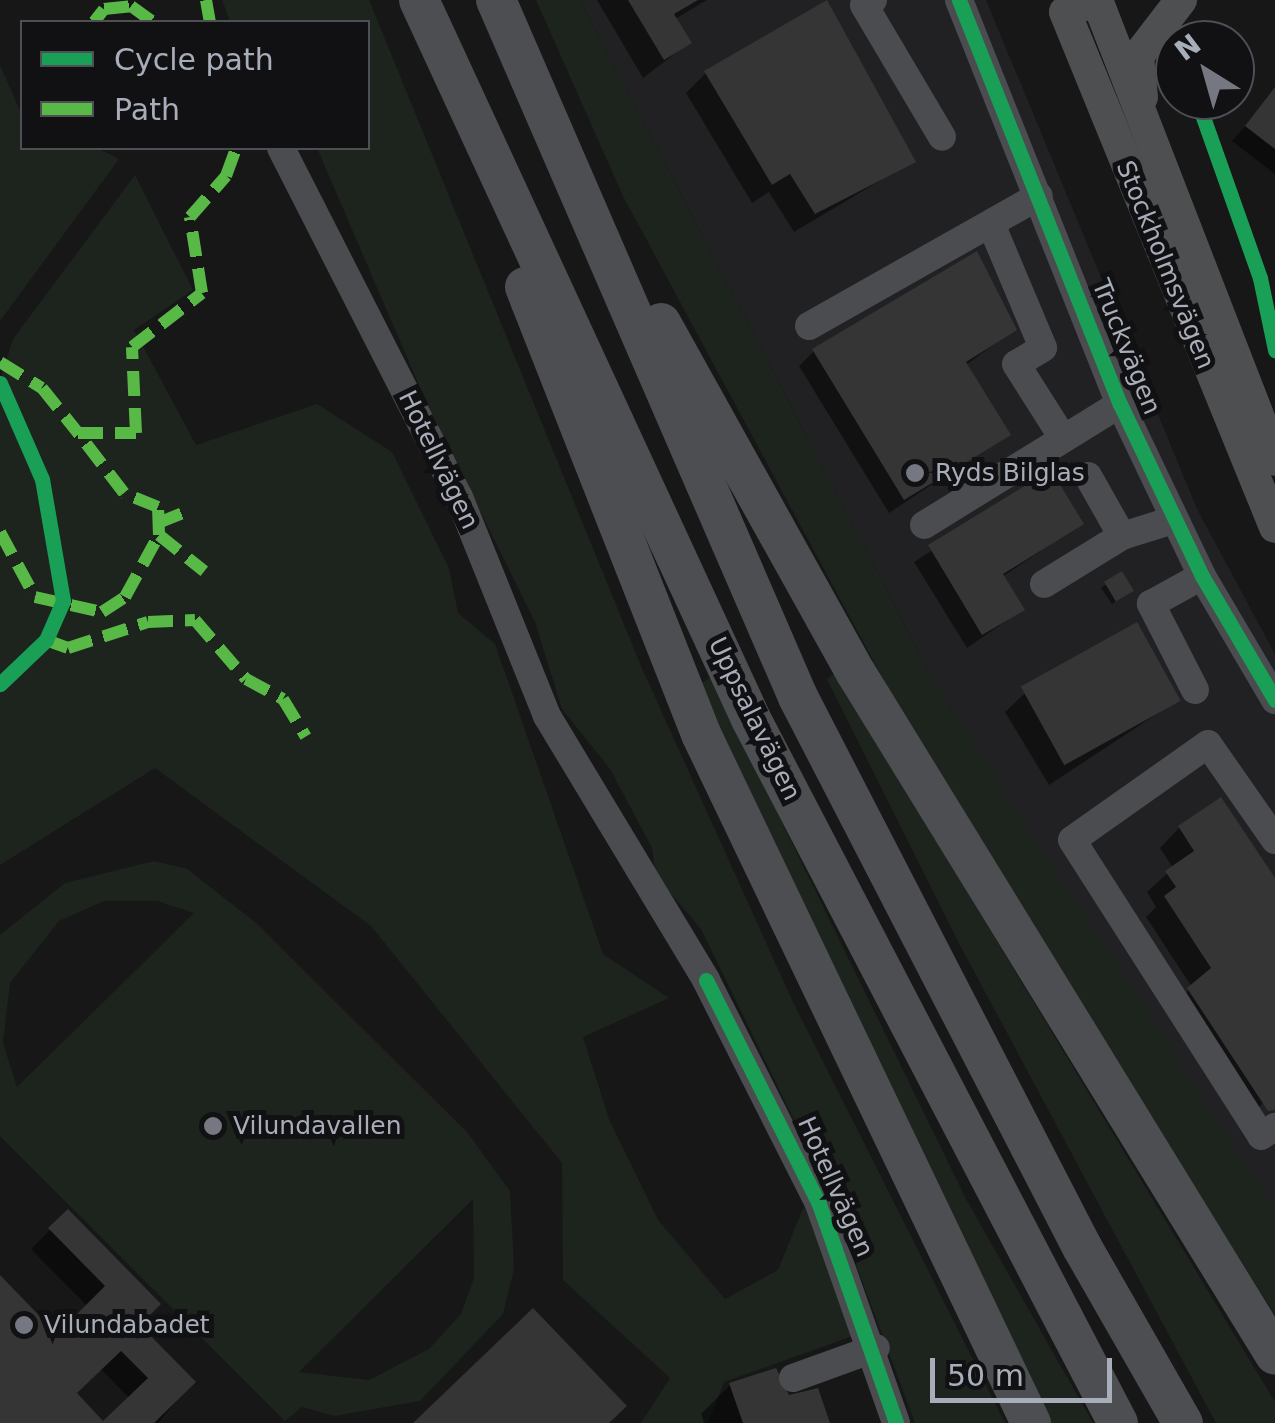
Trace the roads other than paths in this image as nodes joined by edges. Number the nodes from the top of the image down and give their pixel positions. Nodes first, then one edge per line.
1 (411, 0) edge
2 (420, 0) edge
3 (500, 0) edge
4 (872, 0) edge
5 (959, 0) edge
6 (1178, 0) edge
7 (1083, 13) edge
8 (942, 137) dead end
9 (282, 150) edge
10 (1163, 184) junction
11 (1039, 196) junction
12 (990, 224) junction
13 (809, 326) dead end
14 (1120, 404) junction
15 (1061, 436) junction
16 (1275, 460) edge
17 (1088, 476) dead end
18 (1173, 520) junction
19 (924, 525) dead end
20 (1275, 527) edge
21 (1122, 536) junction
22 (1202, 576) junction
23 (1044, 584) dead end
24 (1195, 690) dead end
25 (1275, 700) edge
26 (1275, 840) edge
27 (1275, 1127) edge
28 (876, 1348) junction
29 (1275, 1355) edge
30 (794, 1378) dead end
31 (896, 1423) edge
32 (1031, 1423) edge
33 (1118, 1423) edge
34 (1183, 1423) edge

1 - 32 highway
2 - 33 highway, Uppsalavägen
3 - 29 highway
3 - 34 highway, Uppsalavägen
4 - 8 street
5 - 11 street, Truckvägen
6 - 7 main road
6 - 10 main road, Stockholmsvägen
7 - 10 main road, Stockholmsvägen
7 - 20 main road, Stockholmsvägen
9 - 28 street, Hotellvägen
10 - 16 main road, Stockholmsvägen
11 - 12 street
11 - 14 street, Truckvägen
12 - 13 street
12 - 15 street
14 - 15 street
14 - 18 street, Truckvägen
15 - 19 street
17 - 21 street
18 - 21 street
18 - 22 street, Truckvägen
21 - 23 street
22 - 24 street
22 - 25 street, Truckvägen
26 - 27 street
28 - 30 street
28 - 31 street, Hotellvägen

